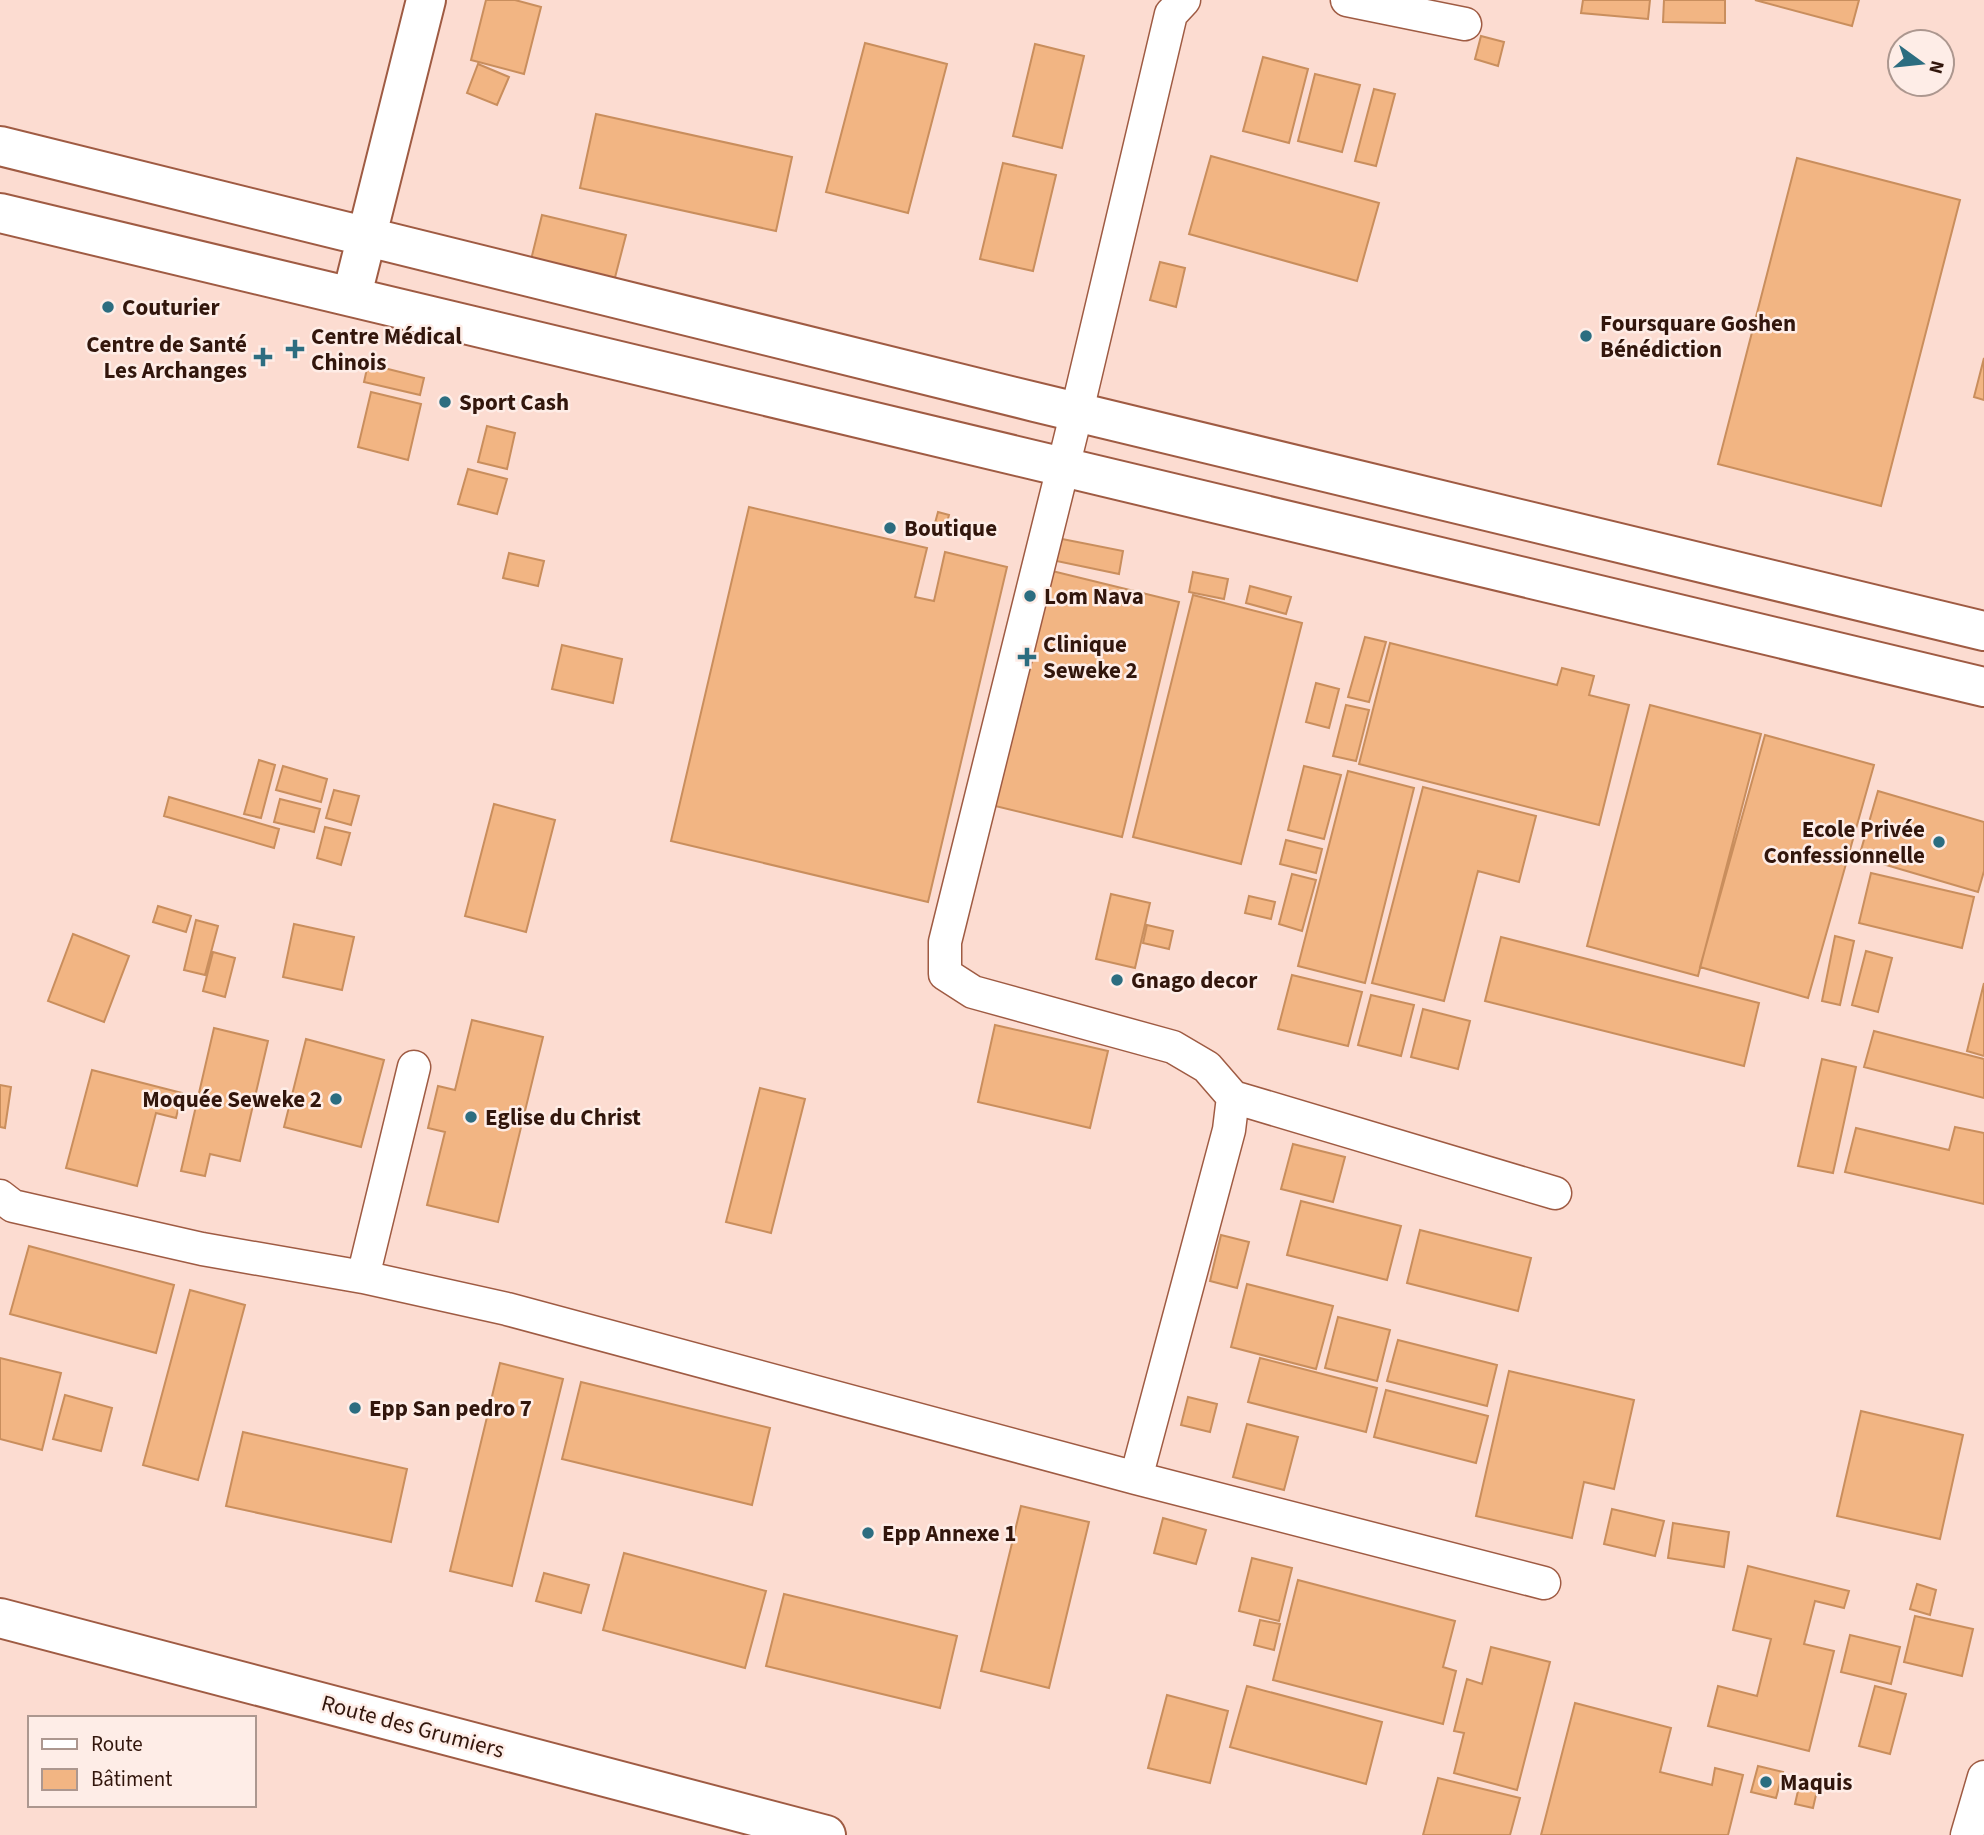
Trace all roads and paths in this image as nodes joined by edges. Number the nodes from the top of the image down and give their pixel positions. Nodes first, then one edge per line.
1 (426, 0) edge
2 (1184, 0) edge
3 (1347, 0) edge
4 (1465, 24) dead end
5 (0, 146) edge
6 (0, 213) edge
7 (366, 237) junction
8 (352, 295) junction
9 (1077, 411) junction
10 (1062, 466) junction
11 (1984, 631) edge
12 (1984, 687) edge
13 (414, 1067) dead end
14 (1233, 1097) junction
15 (1555, 1193) dead end
16 (0, 1196) edge
17 (363, 1277) junction
18 (1136, 1478) junction
19 (1544, 1583) dead end
20 (0, 1618) edge
21 (1984, 1777) edge
22 (826, 1835) edge
23 (1967, 1835) edge

1 - 7 main road
2 - 9 street
3 - 4 street
5 - 7 main road
6 - 8 main road
7 - 8 main road
7 - 9 main road
8 - 10 main road
9 - 10 street
9 - 11 main road
10 - 12 main road
10 - 14 street
13 - 17 street
14 - 15 street
14 - 18 street
16 - 17 street
17 - 18 street
18 - 19 street
20 - 22 main road, Route des Grumiers
21 - 23 street

